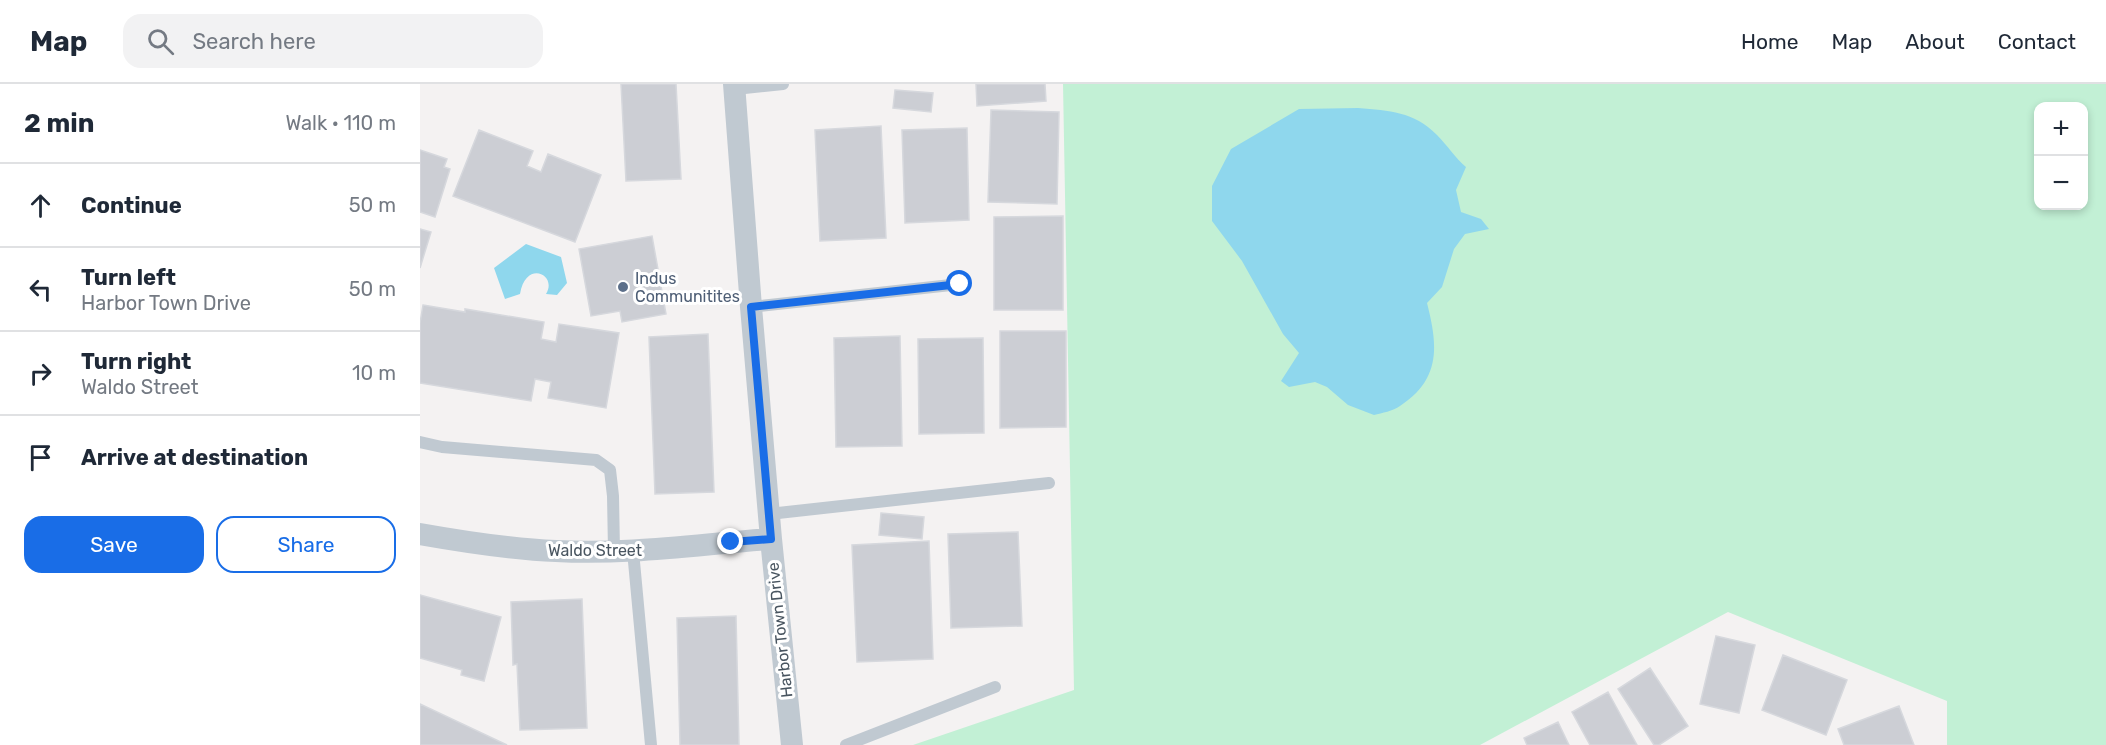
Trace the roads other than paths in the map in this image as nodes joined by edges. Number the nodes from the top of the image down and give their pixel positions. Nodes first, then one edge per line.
1 (783, 84) edge
2 (734, 87) edge
3 (960, 284) dead end
4 (751, 307) junction
5 (420, 442) edge
6 (1049, 483) dead end
7 (769, 514) junction
8 (420, 534) edge
9 (771, 539) junction
10 (623, 551) junction
11 (995, 687) dead end
12 (651, 745) edge
13 (792, 745) edge
14 (846, 745) edge

1 - 2 lane
2 - 4 street, Harbor Town Drive
3 - 4 lane
4 - 7 street, Harbor Town Drive
5 - 10 lane
6 - 7 lane
7 - 9 street, Harbor Town Drive
8 - 10 street, Waldo Street
9 - 10 street, Waldo Street
9 - 13 street, Harbor Town Drive
10 - 12 lane
11 - 14 lane

